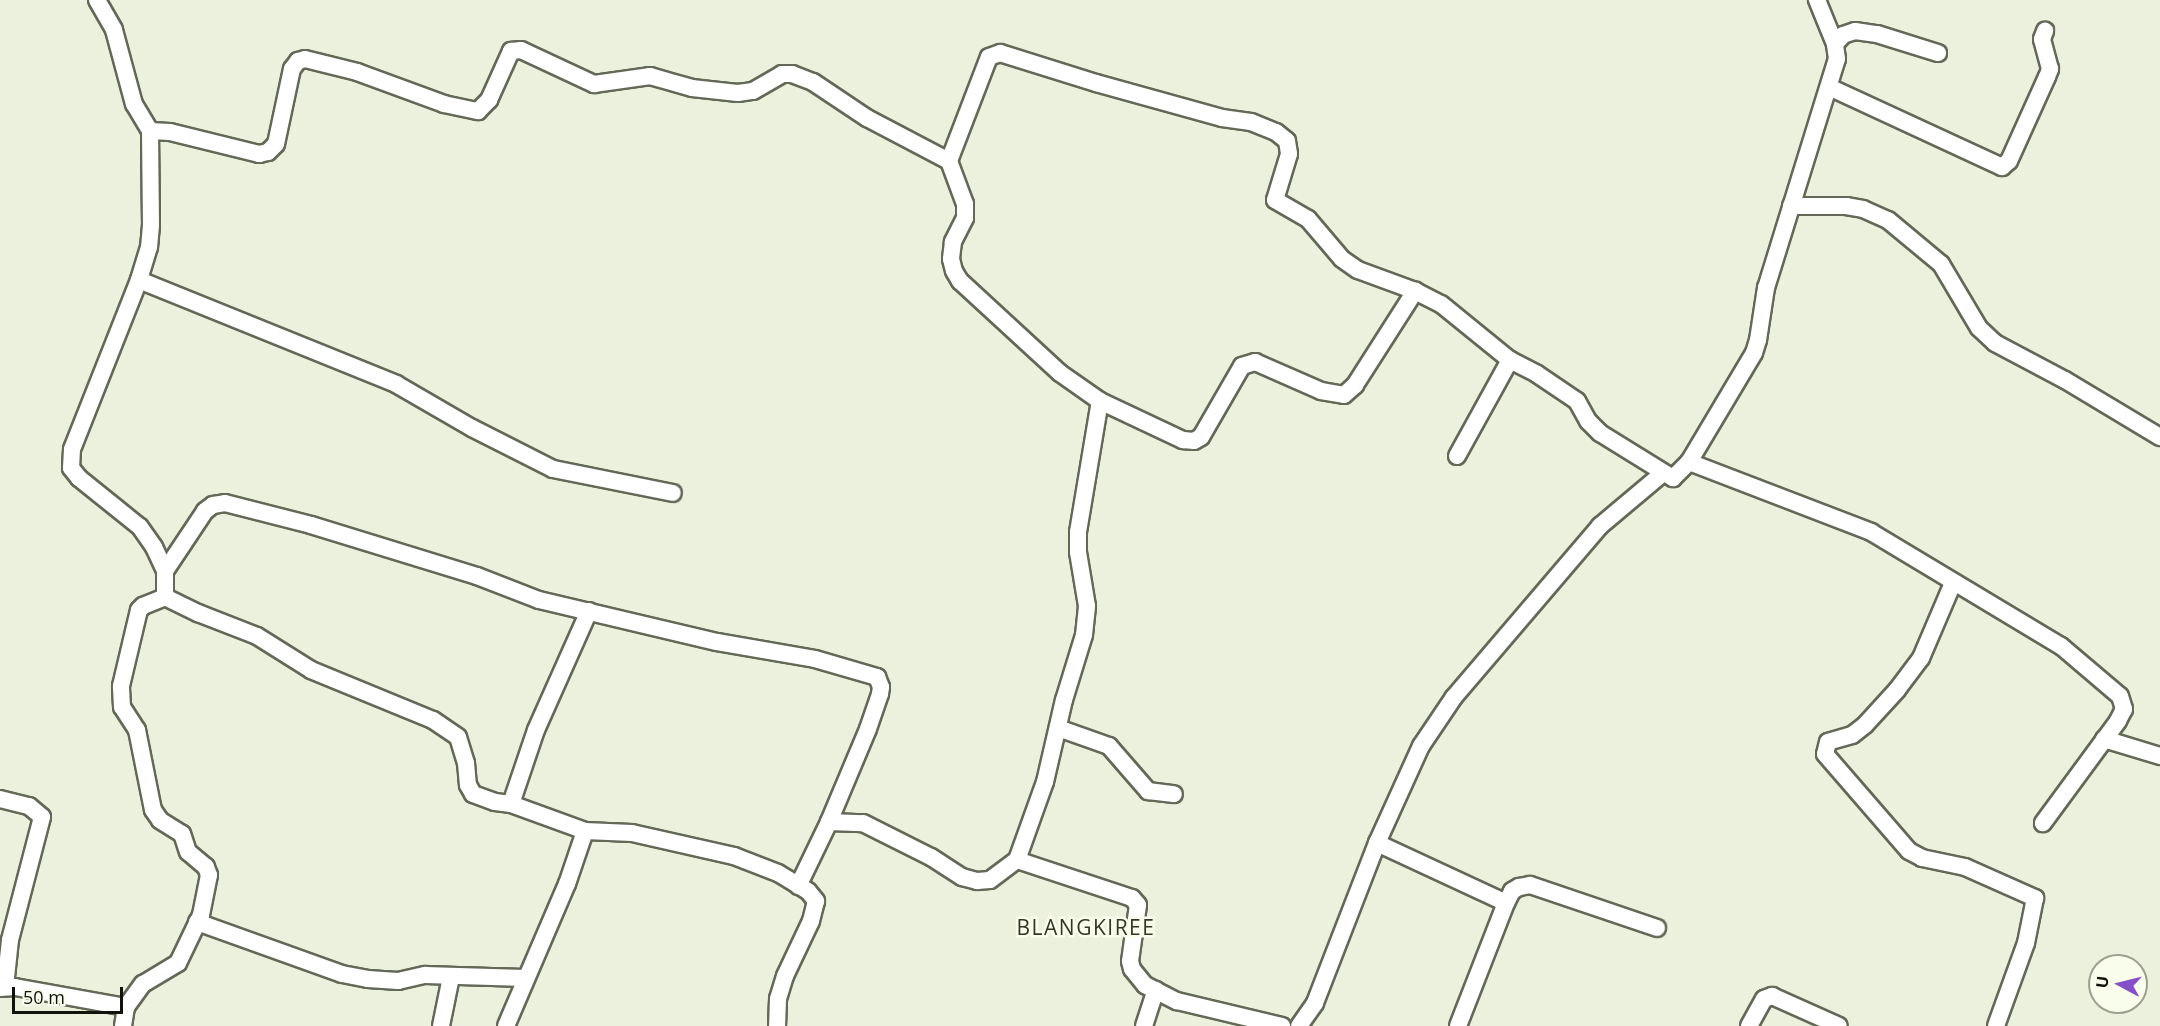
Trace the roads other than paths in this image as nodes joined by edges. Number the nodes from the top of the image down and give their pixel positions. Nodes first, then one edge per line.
1 (97, 0) edge
2 (1817, 0) edge
3 (2045, 31) dead end
4 (1835, 44) junction
5 (1938, 53) dead end
6 (1829, 87) junction
7 (150, 131) junction
8 (949, 161) junction
9 (1791, 206) junction
10 (139, 280) junction
11 (1415, 291) junction
12 (1510, 360) junction
13 (1100, 401) junction
14 (2160, 437) edge
15 (1457, 456) dead end
16 (1689, 462) junction
17 (1663, 473) junction
18 (673, 493) dead end
19 (165, 572) junction
20 (1953, 583) junction
21 (165, 597) junction
22 (589, 611) junction
23 (1058, 728) junction
24 (2104, 739) junction
25 (2160, 756) edge
26 (1174, 794) dead end
27 (0, 799) edge
28 (511, 804) junction
29 (829, 822) junction
30 (2043, 824) dead end
31 (585, 831) junction
32 (1377, 843) junction
33 (1017, 860) junction
34 (798, 886) junction
35 (1506, 903) junction
36 (197, 922) junction
37 (1657, 928) dead end
38 (451, 977) junction
39 (525, 978) junction
40 (3, 988) edge
41 (1156, 990) junction
42 (126, 1007) junction
43 (123, 1026) edge
44 (441, 1026) edge
45 (506, 1026) edge
46 (777, 1026) edge
47 (1144, 1026) edge
48 (1282, 1026) edge
49 (1299, 1026) edge
50 (1458, 1026) edge
51 (1749, 1026) edge
52 (1839, 1026) edge
53 (1996, 1026) edge

1 - 7 street
2 - 4 street
3 - 6 street
4 - 5 street
4 - 6 street
6 - 9 street
7 - 8 street
7 - 10 street
8 - 11 street
8 - 13 street
9 - 14 street
9 - 16 street
10 - 18 street
10 - 19 street
11 - 12 street
11 - 13 street
12 - 15 street
12 - 17 street
13 - 23 street
16 - 17 street
16 - 20 street
17 - 32 street
19 - 21 street
19 - 22 street
20 - 24 street
20 - 53 street
21 - 28 street
21 - 36 street
22 - 28 street
22 - 29 street
23 - 26 street
23 - 33 street
24 - 25 street
24 - 30 street
27 - 40 street
28 - 31 street
29 - 33 street
29 - 34 street
31 - 34 street
31 - 39 street
32 - 35 street
32 - 49 street
33 - 41 street
34 - 46 street
35 - 37 street
35 - 50 street
36 - 38 street
36 - 42 street
38 - 39 street
38 - 44 street
39 - 45 street
40 - 42 street
41 - 47 street
41 - 48 street
42 - 43 street
51 - 52 street

